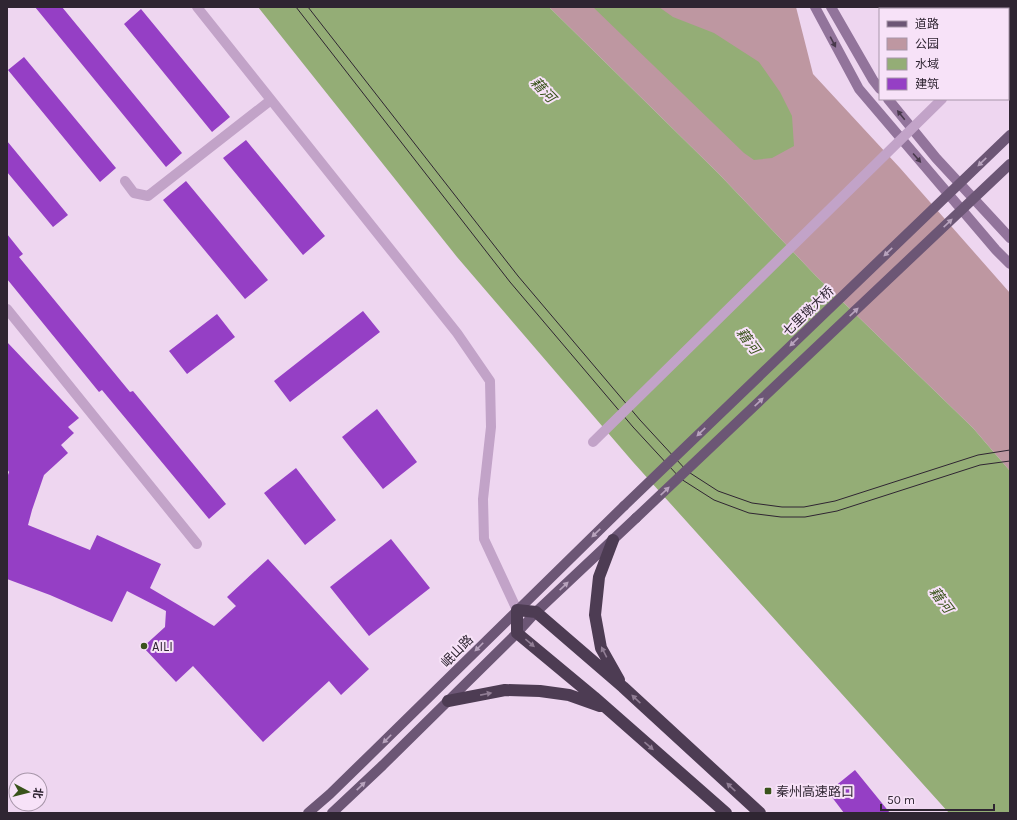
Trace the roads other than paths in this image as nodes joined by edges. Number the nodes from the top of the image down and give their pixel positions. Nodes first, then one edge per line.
1 (197, 7) edge
2 (815, 7) edge
3 (831, 7) edge
4 (879, 88) edge
5 (271, 100) junction
6 (889, 100) edge
7 (941, 100) edge
8 (1010, 135) edge
9 (1010, 164) edge
10 (125, 181) dead end
11 (1010, 238) edge
12 (1010, 264) edge
13 (7, 309) edge
14 (593, 442) dead end
15 (624, 506) joint
16 (613, 540) junction
17 (197, 544) dead end
18 (517, 610) junction
19 (536, 612) junction
20 (517, 633) junction
21 (623, 687) junction
22 (448, 701) junction
23 (605, 708) junction
24 (308, 813) edge
25 (332, 813) edge
26 (726, 813) edge
27 (760, 813) edge

1 - 5 street
2 -> 12 main road
3 - 4 main road
5 - 10 street
5 - 18 street
11 -> 6 main road
7 - 14 street, bridge
8 -> 15 main road, 七里墩大桥, bridge
16 -> 9 main road, bridge
13 - 17 street
15 -> 18 main road, 岷山路
19 -> 16 main road
21 -> 16 highway
18 - 19 highway
18 - 20 highway
18 -> 24 main road, 岷山路
19 - 20 main road
19 - 21 highway
20 - 22 main road
20 -> 23 highway
27 -> 21 highway
22 -> 23 highway
25 -> 22 main road
23 -> 26 highway

